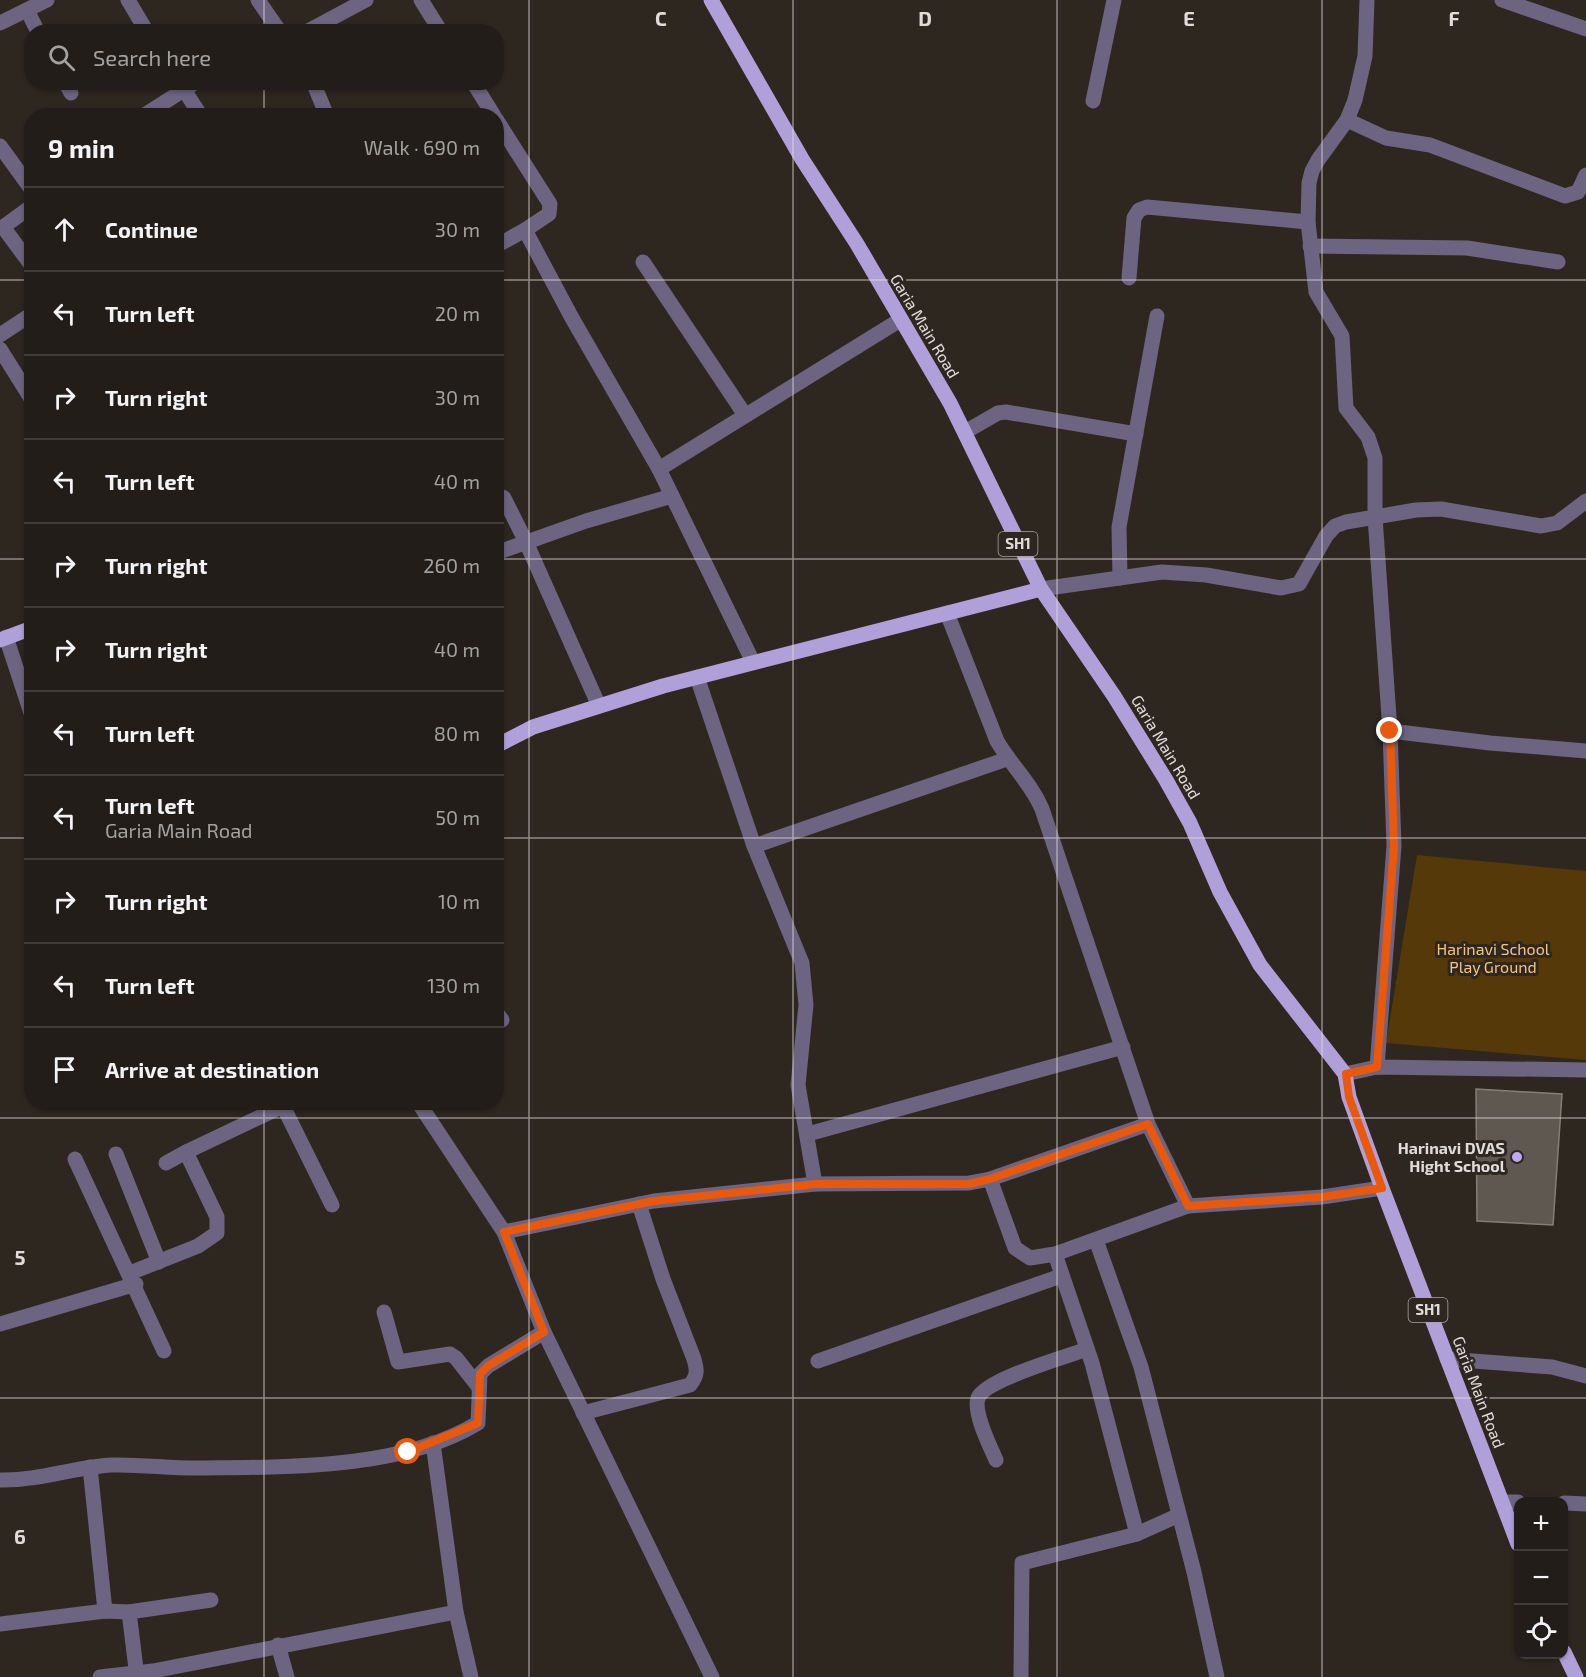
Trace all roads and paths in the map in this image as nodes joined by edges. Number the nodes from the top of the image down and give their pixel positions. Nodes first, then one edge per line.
1 (47, 0) edge
2 (128, 0) edge
3 (258, 0) edge
4 (366, 0) edge
5 (421, 0) edge
6 (711, 0) edge
7 (1114, 0) edge
8 (1367, 0) edge
9 (1502, 0) edge
10 (27, 10) junction
11 (0, 23) edge
12 (34, 24) edge
13 (142, 24) edge
14 (274, 24) edge
15 (321, 24) edge
16 (436, 24) edge
17 (1586, 29) edge
18 (178, 90) edge
19 (189, 90) edge
20 (316, 90) edge
21 (478, 90) edge
22 (1093, 101) dead end
23 (154, 108) edge
24 (197, 108) edge
25 (324, 108) edge
26 (489, 108) edge
27 (1347, 120) junction
28 (504, 131) edge
29 (0, 146) edge
30 (1586, 174) edge
31 (24, 179) edge
32 (24, 212) edge
33 (1308, 222) junction
34 (525, 230) junction
35 (504, 242) edge
36 (1310, 246) junction
37 (24, 255) edge
38 (643, 262) dead end
39 (1558, 262) dead end
40 (1129, 278) dead end
41 (1157, 316) dead end
42 (24, 320) edge
43 (900, 320) junction
44 (0, 336) edge
45 (0, 349) edge
46 (24, 387) edge
47 (745, 415) junction
48 (964, 432) junction
49 (1136, 434) junction
50 (659, 469) junction
51 (672, 496) junction
52 (504, 498) edge
53 (1586, 501) edge
54 (1375, 517) junction
55 (526, 542) junction
56 (504, 550) edge
57 (1120, 578) junction
58 (1041, 589) junction
59 (947, 613) junction
60 (24, 631) edge
61 (3, 638) edge
62 (753, 662) junction
63 (697, 677) junction
64 (24, 694) edge
65 (599, 706) junction
66 (1390, 731) junction
67 (504, 742) edge
68 (1586, 751) edge
69 (1007, 759) junction
70 (754, 846) junction
71 (1123, 1047) junction
72 (1377, 1067) junction
73 (1586, 1070) edge
74 (1346, 1074) junction
75 (270, 1110) edge
76 (285, 1110) edge
77 (423, 1110) edge
78 (1148, 1124) junction
79 (808, 1134) junction
80 (186, 1152) junction
81 (116, 1154) dead end
82 (75, 1159) dead end
83 (166, 1163) dead end
84 (990, 1179) junction
85 (816, 1184) junction
86 (1382, 1188) junction
87 (639, 1204) junction
88 (332, 1205) dead end
89 (1188, 1206) junction
90 (504, 1232) junction
91 (1096, 1240) junction
92 (1055, 1254) junction
93 (159, 1262) junction
94 (1061, 1276) junction
95 (133, 1279) junction
96 (384, 1312) dead end
97 (0, 1324) edge
98 (544, 1332) junction
99 (1087, 1349) junction
100 (164, 1351) dead end
101 (1447, 1359) junction
102 (818, 1361) dead end
103 (1586, 1377) edge
104 (478, 1386) junction
105 (583, 1413) junction
106 (433, 1443) junction
107 (996, 1460) dead end
108 (90, 1467) junction
109 (0, 1480) edge
110 (1502, 1502) junction
111 (1514, 1502) edge
112 (1568, 1503) edge
113 (1586, 1503) edge
114 (1179, 1515) junction
115 (1137, 1534) junction
116 (1514, 1534) edge
117 (211, 1600) dead end
118 (105, 1611) junction
119 (129, 1612) junction
120 (456, 1612) junction
121 (0, 1624) edge
122 (278, 1645) junction
123 (1566, 1659) edge
124 (137, 1675) edge
125 (100, 1677) edge
126 (287, 1677) edge
127 (471, 1677) edge
128 (712, 1677) edge
129 (1022, 1677) edge
130 (1217, 1677) edge
131 (1575, 1677) edge

1 - 10 street
2 - 13 street
3 - 14 street
4 - 15 street
5 - 16 street
6 - 43 main road, Garia Main Road / SH1
7 - 22 street
8 - 27 street
9 - 17 street
10 - 11 street
10 - 12 street
18 - 23 street
19 - 24 street
20 - 25 street
21 - 26 street
27 - 30 street
27 - 33 street
28 - 34 street
29 - 31 street
32 - 37 street
33 - 36 street
33 - 40 street
34 - 35 street
34 - 50 street
36 - 39 street
36 - 54 street
38 - 47 street
41 - 49 street
42 - 44 street
43 - 47 street
43 - 48 main road, Garia Main Road / SH1
45 - 46 street
47 - 50 street
48 - 49 street
48 - 58 main road, Garia Main Road / SH1
49 - 57 street
50 - 51 street
51 - 55 street
51 - 62 street
52 - 55 street
53 - 54 street
54 - 57 street
54 - 66 street
55 - 56 street
55 - 65 street
57 - 58 street
58 - 59 main road
58 - 74 main road, Garia Main Road / SH1
59 - 62 main road
59 - 69 street
60 - 61 main road
61 - 64 street
62 - 63 main road
63 - 65 main road
63 - 70 street
65 - 67 main road
66 - 68 street
66 - 72 street
69 - 70 street
69 - 71 street
70 - 79 street
71 - 78 street
71 - 79 street
72 - 73 street
72 - 74 street
74 - 86 main road, Garia Main Road / SH1
75 - 80 street
76 - 88 street
77 - 90 street
78 - 84 street
78 - 89 street
79 - 85 street
80 - 83 street
80 - 93 street
81 - 93 street
82 - 95 street
84 - 85 street
84 - 92 street
85 - 87 street
86 - 89 street
86 - 101 main road, Garia Main Road / SH1
87 - 90 street
87 - 105 street
89 - 91 street
90 - 98 street
91 - 92 street
91 - 114 street
92 - 94 street
93 - 95 street
94 - 99 street
94 - 102 street
95 - 97 street
95 - 100 street
96 - 104 street
98 - 104 street
98 - 105 street
99 - 107 street
99 - 115 street
101 - 103 street
101 - 110 main road, Garia Main Road / SH1
104 - 106 street
105 - 128 street
106 - 108 street
106 - 120 street
108 - 109 street
108 - 118 street
110 - 111 street
110 - 116 main road, Garia Main Road / SH1
112 - 113 street
114 - 115 street
114 - 130 street
115 - 129 street
117 - 119 street
118 - 119 street
118 - 121 street
119 - 124 street
120 - 122 street
120 - 127 street
122 - 124 street
122 - 126 street
123 - 131 main road
124 - 125 street

